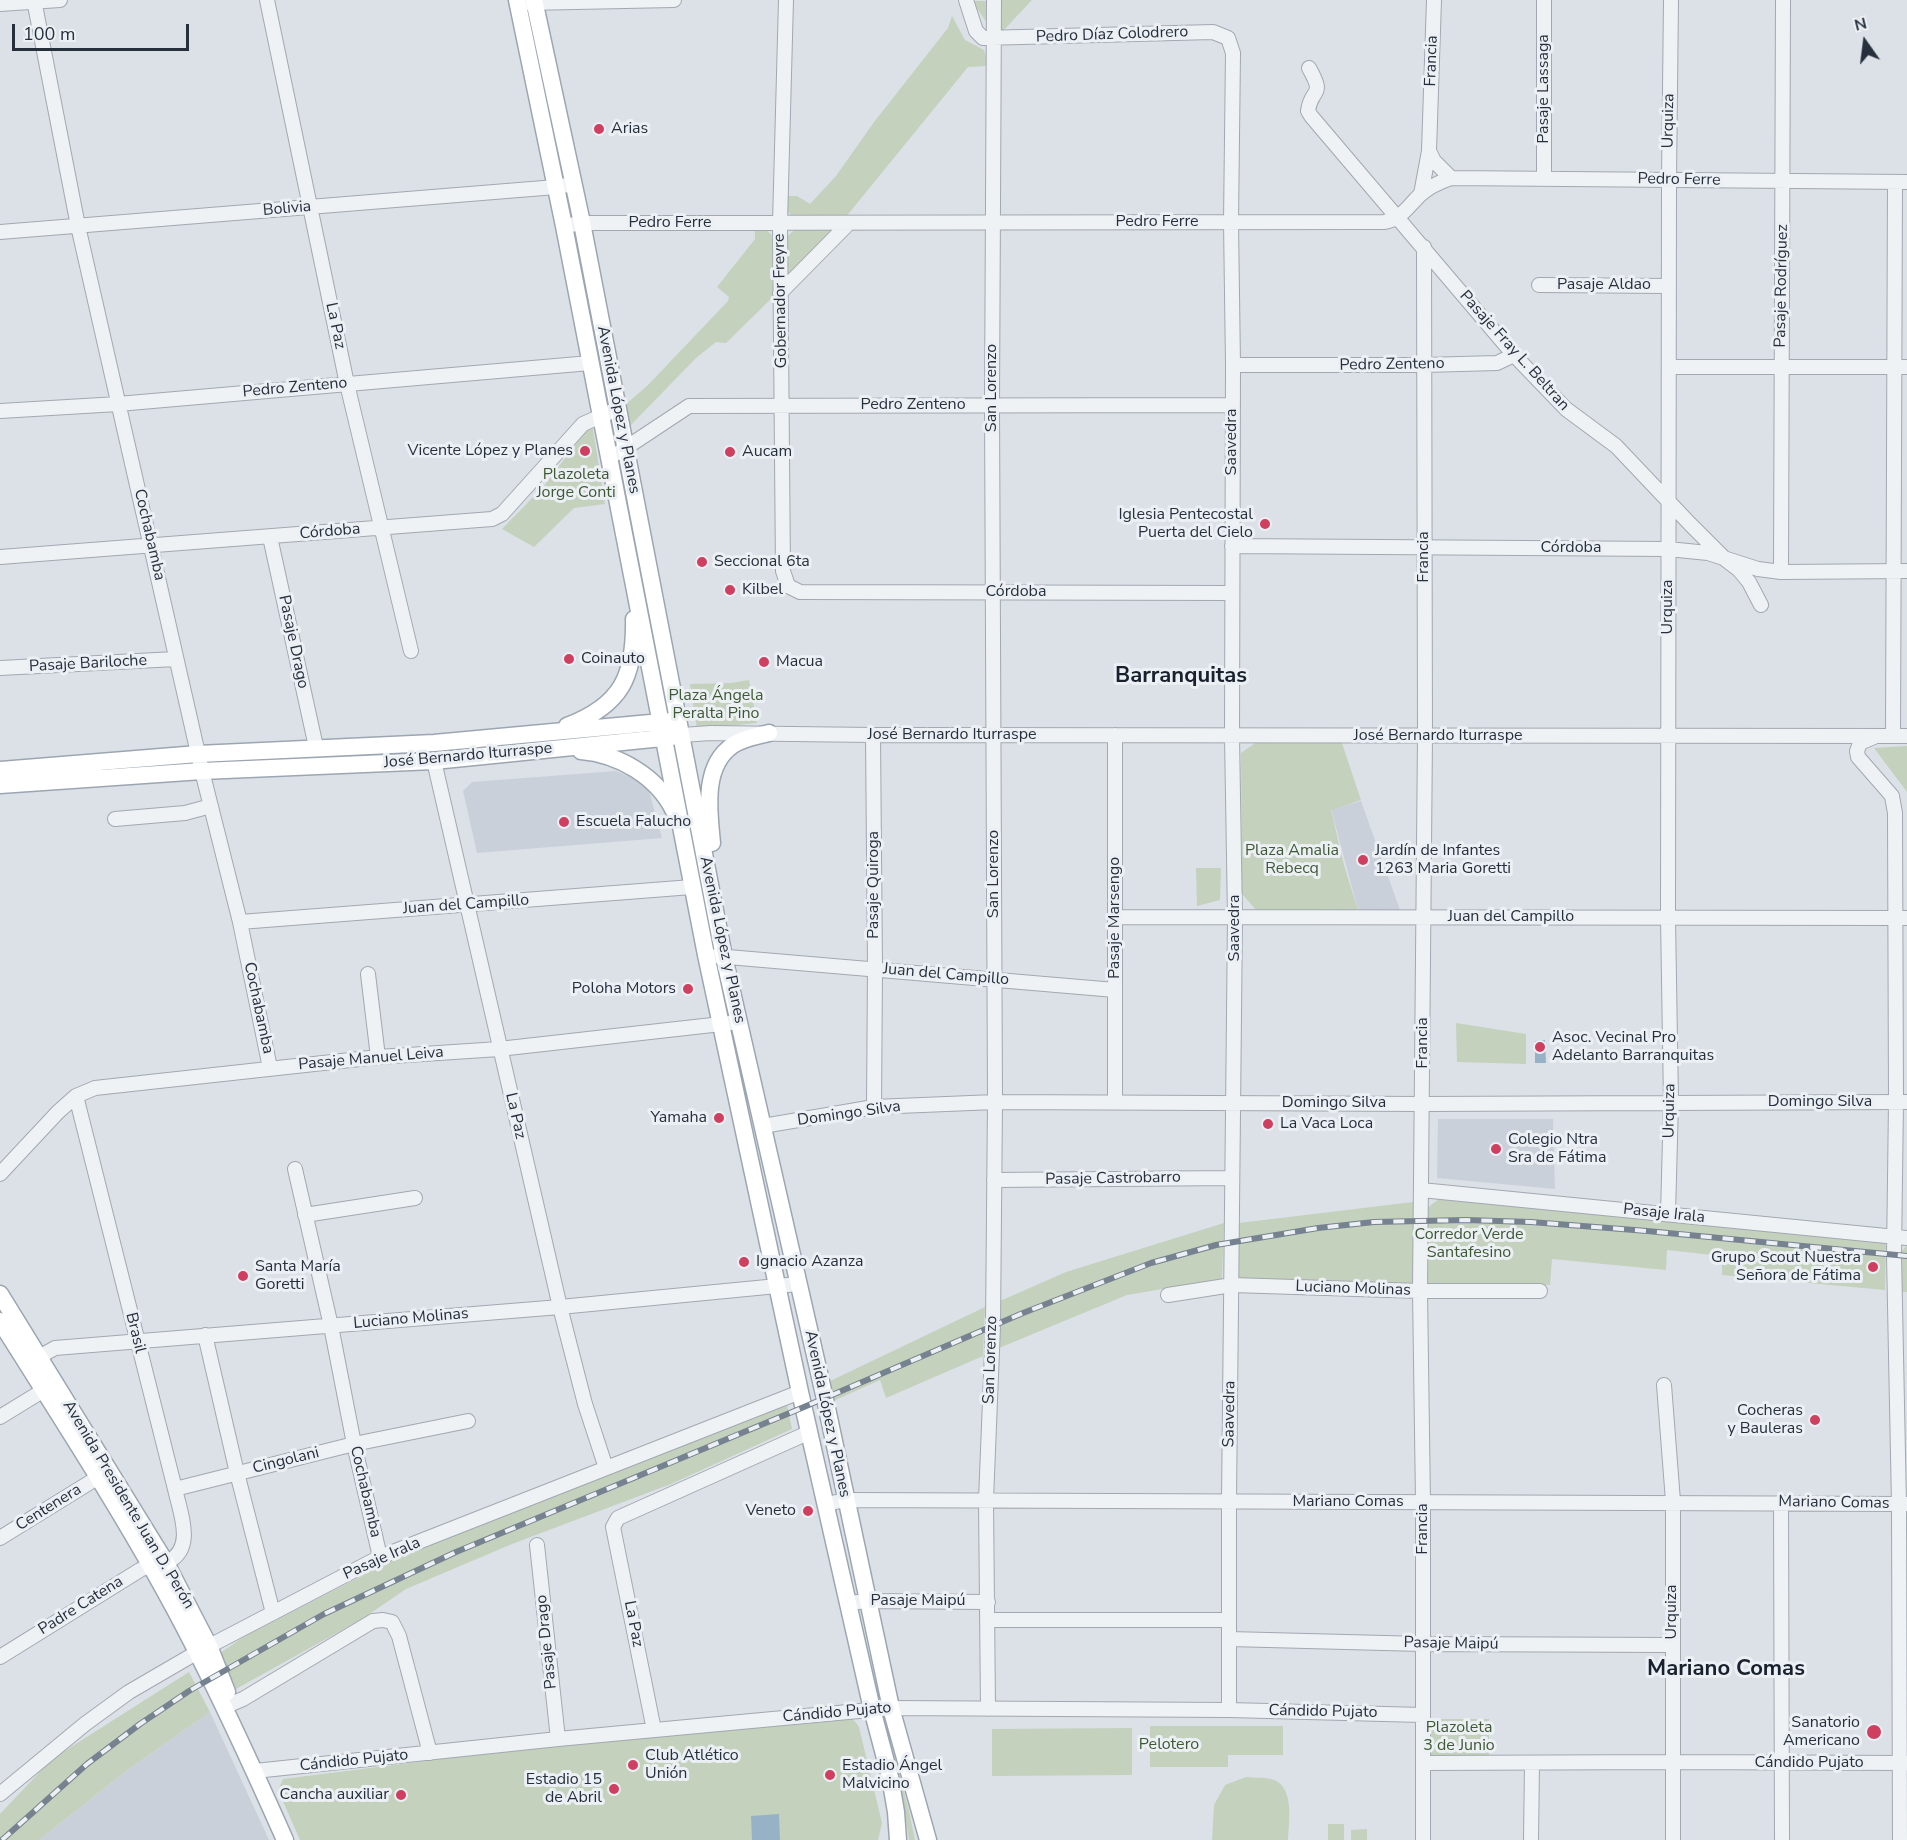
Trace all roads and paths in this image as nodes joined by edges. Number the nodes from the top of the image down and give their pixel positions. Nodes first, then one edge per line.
1 (60, 0) edge
2 (267, 0) edge
3 (674, 0) edge
4 (786, 0) edge
5 (966, 0) edge
6 (994, 0) edge
7 (1434, 0) edge
8 (1544, 0) edge
9 (1671, 0) edge
10 (1783, 0) edge
11 (34, 1) edge
12 (526, 1) edge
13 (0, 4) edge
14 (1228, 38) joint
15 (994, 39) junction
16 (1309, 68) dead end
17 (1429, 152) junction
18 (1544, 177) junction
19 (1451, 178) junction
20 (1669, 180) junction
21 (1784, 180) junction
22 (1901, 182) edge
23 (573, 184) junction
24 (556, 187) junction
25 (1421, 194) junction
26 (309, 207) junction
27 (1398, 218) junction
28 (992, 222) junction
29 (1231, 222) junction
30 (582, 223) junction
31 (780, 223) junction
32 (849, 223) junction
33 (78, 226) junction
34 (564, 226) junction
35 (0, 232) edge
36 (1424, 247) junction
37 (1539, 285) dead end
38 (1669, 286) junction
39 (780, 293) junction
40 (1514, 355) junction
41 (590, 363) junction
42 (1233, 365) junction
43 (1424, 365) junction
44 (1670, 367) junction
45 (1781, 367) junction
46 (1901, 367) edge
47 (347, 384) junction
48 (118, 404) junction
49 (992, 405) junction
50 (1232, 405) junction
51 (782, 406) junction
52 (617, 409) junction
53 (0, 411) edge
54 (600, 415) junction
55 (625, 447) junction
56 (609, 459) junction
57 (1668, 499) junction
58 (382, 528) junction
59 (270, 537) junction
60 (151, 546) junction
61 (1232, 546) junction
62 (1424, 548) junction
63 (1668, 549) junction
64 (0, 557) edge
65 (1726, 560) junction
66 (1781, 572) junction
67 (1901, 572) edge
68 (631, 573) junction
69 (801, 592) joint
70 (993, 592) junction
71 (1232, 593) junction
72 (1761, 605) dead end
73 (411, 651) dead end
74 (176, 659) junction
75 (0, 668) edge
76 (680, 728) junction
77 (662, 730) junction
78 (769, 733) junction
79 (995, 734) junction
80 (873, 735) junction
81 (1114, 735) junction
82 (1232, 736) junction
83 (1425, 736) junction
84 (1669, 736) junction
85 (1874, 736) junction
86 (1900, 736) edge
87 (536, 742) junction
88 (316, 747) junction
89 (434, 761) junction
90 (200, 763) junction
91 (0, 770) edge
92 (0, 785) edge
93 (211, 806) junction
94 (115, 819) dead end
95 (680, 824) junction
96 (692, 886) junction
97 (467, 905) junction
98 (716, 916) junction
99 (1115, 917) junction
100 (1235, 917) junction
101 (1423, 917) junction
102 (1668, 918) junction
103 (1901, 918) edge
104 (240, 922) junction
105 (706, 955) junction
106 (724, 957) junction
107 (875, 969) junction
108 (368, 975) dead end
109 (994, 979) junction
110 (1114, 990) junction
111 (740, 1022) junction
112 (722, 1025) junction
113 (499, 1048) junction
114 (378, 1057) junction
115 (270, 1068) junction
116 (76, 1096) junction
117 (1115, 1101) junction
118 (995, 1102) junction
119 (1671, 1102) junction
120 (1901, 1102) edge
121 (1233, 1103) junction
122 (1423, 1104) junction
123 (874, 1107) junction
124 (763, 1126) junction
125 (295, 1169) dead end
126 (0, 1174) edge
127 (1232, 1178) junction
128 (994, 1180) junction
129 (1421, 1190) junction
130 (415, 1198) dead end
131 (1668, 1214) junction
132 (305, 1215) junction
133 (1900, 1237) edge
134 (798, 1284) junction
135 (1232, 1286) junction
136 (778, 1287) junction
137 (1540, 1291) dead end
138 (1420, 1292) junction
139 (0, 1294) edge
140 (1168, 1295) dead end
141 (560, 1307) junction
142 (0, 1321) edge
143 (331, 1326) junction
144 (205, 1335) junction
145 (137, 1340) junction
146 (33, 1360) junction
147 (1664, 1385) dead end
148 (44, 1390) junction
149 (800, 1392) junction
150 (0, 1418) edge
151 (468, 1421) dead end
152 (810, 1432) junction
153 (354, 1443) junction
154 (606, 1468) junction
155 (237, 1473) junction
156 (97, 1478) junction
157 (175, 1489) junction
158 (846, 1500) junction
159 (986, 1500) junction
160 (1229, 1502) junction
161 (1423, 1502) junction
162 (1673, 1502) junction
163 (1781, 1502) junction
164 (826, 1504) junction
165 (1903, 1504) edge
166 (0, 1538) edge
167 (537, 1545) dead end
168 (380, 1557) junction
169 (158, 1564) junction
170 (1904, 1583) edge
171 (868, 1600) junction
172 (987, 1602) junction
173 (848, 1603) junction
174 (273, 1613) junction
175 (988, 1620) junction
176 (1229, 1620) junction
177 (1229, 1639) junction
178 (1423, 1644) junction
179 (1672, 1645) junction
180 (202, 1649) junction
181 (0, 1657) edge
182 (231, 1704) junction
183 (891, 1708) junction
184 (872, 1709) junction
185 (988, 1709) junction
186 (1229, 1710) junction
187 (1423, 1715) junction
188 (654, 1730) junction
189 (558, 1739) junction
190 (430, 1753) junction
191 (1673, 1762) junction
192 (1424, 1763) junction
193 (1782, 1763) junction
194 (1904, 1763) edge
195 (1532, 1764) junction
196 (252, 1765) junction
197 (0, 1794) edge
198 (897, 1839) edge
199 (285, 1840) edge
200 (928, 1840) edge
201 (1423, 1840) edge
202 (1531, 1840) edge
203 (1673, 1840) edge
204 (1782, 1840) edge
205 (1900, 1840) edge

1 - 11 street
2 - 26 street, La Paz
3 - 12 street
4 - 31 street, Gobernador Freyre
5 - 15 street
6 - 15 street, San Lorenzo
7 - 17 street, Francia
8 - 18 street, Pasaje Lassaga
9 - 20 street, Urquiza
10 - 21 street, Pasaje Rodríguez
11 - 13 street
11 - 33 street, Cochabamba
12 - 23 main road, Avenida López y Planes
12 - 24 main road, Avenida López y Planes
14 - 15 street, Pedro Díaz Colodrero
14 - 29 street, Saavedra
15 - 28 street, San Lorenzo
16 - 27 street, Pasaje Fray L. Beltran
17 - 19 street
17 - 25 street, Francia
18 - 19 street, Pedro Ferre
18 - 20 street, Pedro Ferre
19 - 25 street, Pedro Ferre
20 - 21 street, Pedro Ferre
20 - 38 street, Urquiza
21 - 22 street, Pedro Ferre
21 - 45 street, Pasaje Rodríguez
22 - 46 street
23 - 24 street, Bolivia
23 - 30 main road, Avenida López y Planes
24 - 26 street, Bolivia
24 - 34 main road, Avenida López y Planes
25 - 27 street, Pedro Ferre
26 - 33 street, Bolivia
26 - 47 street, La Paz
27 - 29 street, Pedro Ferre
27 - 36 street, Pasaje Fray L. Beltran
28 - 29 street, Pedro Ferre
28 - 32 street, Pedro Ferre
28 - 49 street, San Lorenzo
29 - 42 street, Saavedra
30 - 31 street, Pedro Ferre
30 - 34 street, Pedro Ferre
30 - 52 main road, Avenida López y Planes
31 - 32 street, Pedro Ferre
31 - 39 street, Gobernador Freyre
32 - 39 street
33 - 35 street, Bolivia
33 - 48 street, Cochabamba
34 - 41 main road, Avenida López y Planes
36 - 40 street, Pasaje Fray L. Beltran
36 - 43 street, Francia
37 - 38 street, Pasaje Aldao
38 - 44 street, Urquiza
39 - 51 street, Gobernador Freyre
40 - 43 street, Pedro Zenteno
40 - 57 street, Pasaje Fray L. Beltran
41 - 47 street, Pedro Zenteno
41 - 54 main road, Avenida López y Planes
42 - 43 street, Pedro Zenteno
42 - 50 street, Saavedra
43 - 62 street, Francia
44 - 45 street
44 - 57 street, Urquiza
45 - 46 street
45 - 66 street, Pasaje Rodríguez
46 - 67 street
47 - 48 street, Pedro Zenteno
47 - 58 street, La Paz
48 - 53 street, Pedro Zenteno
48 - 60 street, Cochabamba
49 - 50 street, Pedro Zenteno
49 - 51 street, Pedro Zenteno
49 - 70 street, San Lorenzo
50 - 61 street, Saavedra
51 - 55 street, Pedro Zenteno
51 - 69 street, Gobernador Freyre
52 - 54 street, Córdoba
52 - 55 main road, Avenida López y Planes
54 - 56 main road, Avenida López y Planes
54 - 58 street, Córdoba
55 - 56 street, Pedro Zenteno
55 - 76 main road, Avenida López y Planes
56 - 68 main road, Avenida López y Planes
57 - 63 street, Urquiza
57 - 65 street, Pasaje Fray L. Beltran
58 - 59 street, Córdoba
58 - 73 street, La Paz
59 - 60 street, Córdoba
59 - 88 street, Pasaje Drago
60 - 64 street, Córdoba
60 - 74 street, Cochabamba
61 - 62 street, Córdoba
61 - 71 street, Saavedra
62 - 63 street, Córdoba
62 - 83 street, Francia
63 - 65 street, Córdoba
63 - 84 street, Urquiza
65 - 66 street, Córdoba
65 - 72 street, Pasaje Fray L. Beltran
66 - 67 street, Córdoba
67 - 86 street
68 - 77 main road, Avenida López y Planes
68 - 87 main road
69 - 70 street, Córdoba
70 - 71 street, Córdoba
70 - 79 street, San Lorenzo
71 - 82 street, Saavedra
74 - 75 street, Pasaje Bariloche
74 - 90 street, Cochabamba
76 - 77 main road, José Bernardo Iturraspe
76 - 78 street, José Bernardo Iturraspe
76 - 98 main road, Avenida López y Planes
77 - 87 main road, José Bernardo Iturraspe
77 - 95 main road, Avenida López y Planes
78 - 80 street, José Bernardo Iturraspe
78 - 98 main road
79 - 80 street, José Bernardo Iturraspe
79 - 81 street, José Bernardo Iturraspe
79 - 109 street, San Lorenzo
80 - 107 street, Pasaje Quiroga
81 - 82 street, José Bernardo Iturraspe
81 - 99 street, Pasaje Marsengo
82 - 83 street, José Bernardo Iturraspe
82 - 100 street, Saavedra
83 - 84 street, José Bernardo Iturraspe
83 - 101 street, Francia
84 - 85 street, José Bernardo Iturraspe
84 - 102 street, Urquiza
85 - 86 street, José Bernardo Iturraspe
85 - 103 street
87 - 88 main road, José Bernardo Iturraspe
87 - 89 main road, José Bernardo Iturraspe
87 - 95 main road
88 - 90 main road, José Bernardo Iturraspe
89 - 90 main road, José Bernardo Iturraspe
89 - 97 street, La Paz
90 - 91 main road, José Bernardo Iturraspe
90 - 92 main road, José Bernardo Iturraspe
90 - 93 street, Cochabamba
93 - 94 street
93 - 104 street, Cochabamba
95 - 96 main road, Avenida López y Planes
96 - 97 street, Juan del Campillo
96 - 105 main road, Avenida López y Planes
97 - 104 street, Juan del Campillo
97 - 113 street, La Paz
98 - 106 main road, Avenida López y Planes
99 - 100 street, Juan del Campillo
99 - 110 street, Pasaje Marsengo
100 - 101 street, Juan del Campillo
100 - 121 street, Saavedra
101 - 102 street, Juan del Campillo
101 - 122 street, Francia
102 - 103 street, Juan del Campillo
102 - 119 street, Urquiza
103 - 120 street
104 - 115 street, Cochabamba
105 - 106 street, Juan del Campillo
105 - 112 main road, Avenida López y Planes
106 - 107 street, Juan del Campillo
106 - 111 main road, Avenida López y Planes
107 - 109 street, Juan del Campillo
107 - 123 street, Pasaje Quiroga
108 - 114 street
109 - 110 street, Juan del Campillo
109 - 118 street, San Lorenzo
110 - 117 street, Pasaje Marsengo
111 - 112 street, Pasaje Manuel Leiva
111 - 124 main road, Avenida López y Planes
112 - 113 street, Pasaje Manuel Leiva
112 - 136 main road, Avenida López y Planes
113 - 114 street, Pasaje Manuel Leiva
113 - 141 street, La Paz
114 - 115 street, Pasaje Manuel Leiva
115 - 116 street, Pasaje Manuel Leiva
116 - 126 street, Pasaje Manuel Leiva
116 - 145 street, Brasil
117 - 118 street, Domingo Silva
117 - 121 street, Domingo Silva
118 - 123 street, Domingo Silva
118 - 128 street, San Lorenzo
119 - 120 street, Domingo Silva
119 - 122 street, Domingo Silva
119 - 131 street, Urquiza
120 - 133 street
121 - 122 street, Domingo Silva
121 - 127 street, Saavedra
122 - 129 street, Francia
123 - 124 street, Domingo Silva
124 - 134 main road, Avenida López y Planes
125 - 132 street, Cochabamba
127 - 128 street, Pasaje Castrobarro
127 - 135 street, Saavedra
128 - 159 street, San Lorenzo
129 - 131 street, Pasaje Irala
129 - 138 street, Francia
130 - 132 street
131 - 133 street, Pasaje Irala
132 - 143 street, Cochabamba
133 - 165 street
134 - 136 street, Luciano Molinas
134 - 158 main road, Avenida López y Planes
135 - 138 street, Luciano Molinas
135 - 140 street, Luciano Molinas
135 - 160 street, Saavedra
136 - 141 street, Luciano Molinas
136 - 149 main road, Avenida López y Planes
137 - 138 street, Luciano Molinas
138 - 161 street, Francia
139 - 146 main road, Avenida Presidente Juan D. Perón
141 - 143 street, Luciano Molinas
141 - 154 street, La Paz
142 - 146 main road, Avenida Presidente Juan D. Perón
143 - 144 street, Luciano Molinas
143 - 153 street, Cochabamba
144 - 145 street, Luciano Molinas
144 - 155 street
145 - 146 street, Luciano Molinas
145 - 157 street, Brasil
146 - 148 main road, Avenida Presidente Juan D. Perón
146 - 169 main road, Avenida Presidente Juan D. Perón
147 - 162 street, Urquiza
148 - 150 street
148 - 156 main road, Avenida Presidente Juan D. Perón
149 - 152 main road, Avenida López y Planes
149 - 154 street, Pasaje Irala
151 - 153 street, Cingolani
152 - 164 main road, Avenida López y Planes
152 - 188 street, La Paz
153 - 155 street, Cingolani
153 - 168 street, Cochabamba
154 - 168 street, Pasaje Irala
155 - 157 street, Cingolani
155 - 174 street
156 - 166 street, Centenera
156 - 169 main road, Avenida Presidente Juan D. Perón
157 - 169 street, Brasil
158 - 159 street, Mariano Comas
158 - 164 street, Mariano Comas
158 - 171 main road, Avenida López y Planes
159 - 160 street, Mariano Comas
159 - 172 street, San Lorenzo
160 - 161 street, Mariano Comas
160 - 176 street, Saavedra
161 - 162 street, Mariano Comas
161 - 178 street, Francia
162 - 163 street, Mariano Comas
162 - 179 street, Urquiza
163 - 165 street, Mariano Comas
163 - 193 street
164 - 173 main road, Avenida López y Planes
165 - 170 street
167 - 189 street, Pasaje Drago
168 - 174 street, Pasaje Irala
169 - 180 main road, Avenida Presidente Juan D. Perón
169 - 181 street, Padre Catena
170 - 194 street
171 - 172 street, Pasaje Maipú
171 - 173 street, Pasaje Maipú
171 - 183 main road, Avenida López y Planes
172 - 175 street, San Lorenzo
173 - 184 main road, Avenida López y Planes
174 - 180 street, Pasaje Irala
175 - 176 street, Pasaje Maipú
175 - 185 street, San Lorenzo
176 - 177 street, Saavedra
177 - 178 street, Pasaje Maipú
177 - 186 street, Saavedra
178 - 179 street, Pasaje Maipú
178 - 187 street, Francia
179 - 191 street, Urquiza
180 - 182 main road, Avenida Presidente Juan D. Perón
180 - 196 main road, Avenida Presidente Juan D. Perón
180 - 197 street, Pasaje Irala
182 - 190 street
182 - 196 main road, Avenida Presidente Juan D. Perón
183 - 184 street, Cándido Pujato
183 - 185 street, Cándido Pujato
183 - 200 main road, Avenida López y Planes
184 - 188 street, Cándido Pujato
184 - 198 main road, Avenida López y Planes
185 - 186 street, Cándido Pujato
186 - 187 street, Cándido Pujato
187 - 192 street, Francia
188 - 189 street, Cándido Pujato
189 - 190 street, Cándido Pujato
190 - 196 street, Cándido Pujato
191 - 193 street, Cándido Pujato
191 - 195 street, Cándido Pujato
191 - 203 street, Urquiza
192 - 195 street, Cándido Pujato
192 - 201 street, Francia
193 - 194 street, Cándido Pujato
193 - 204 street
194 - 205 street
195 - 202 street
196 - 199 main road, Avenida Presidente Juan D. Perón

